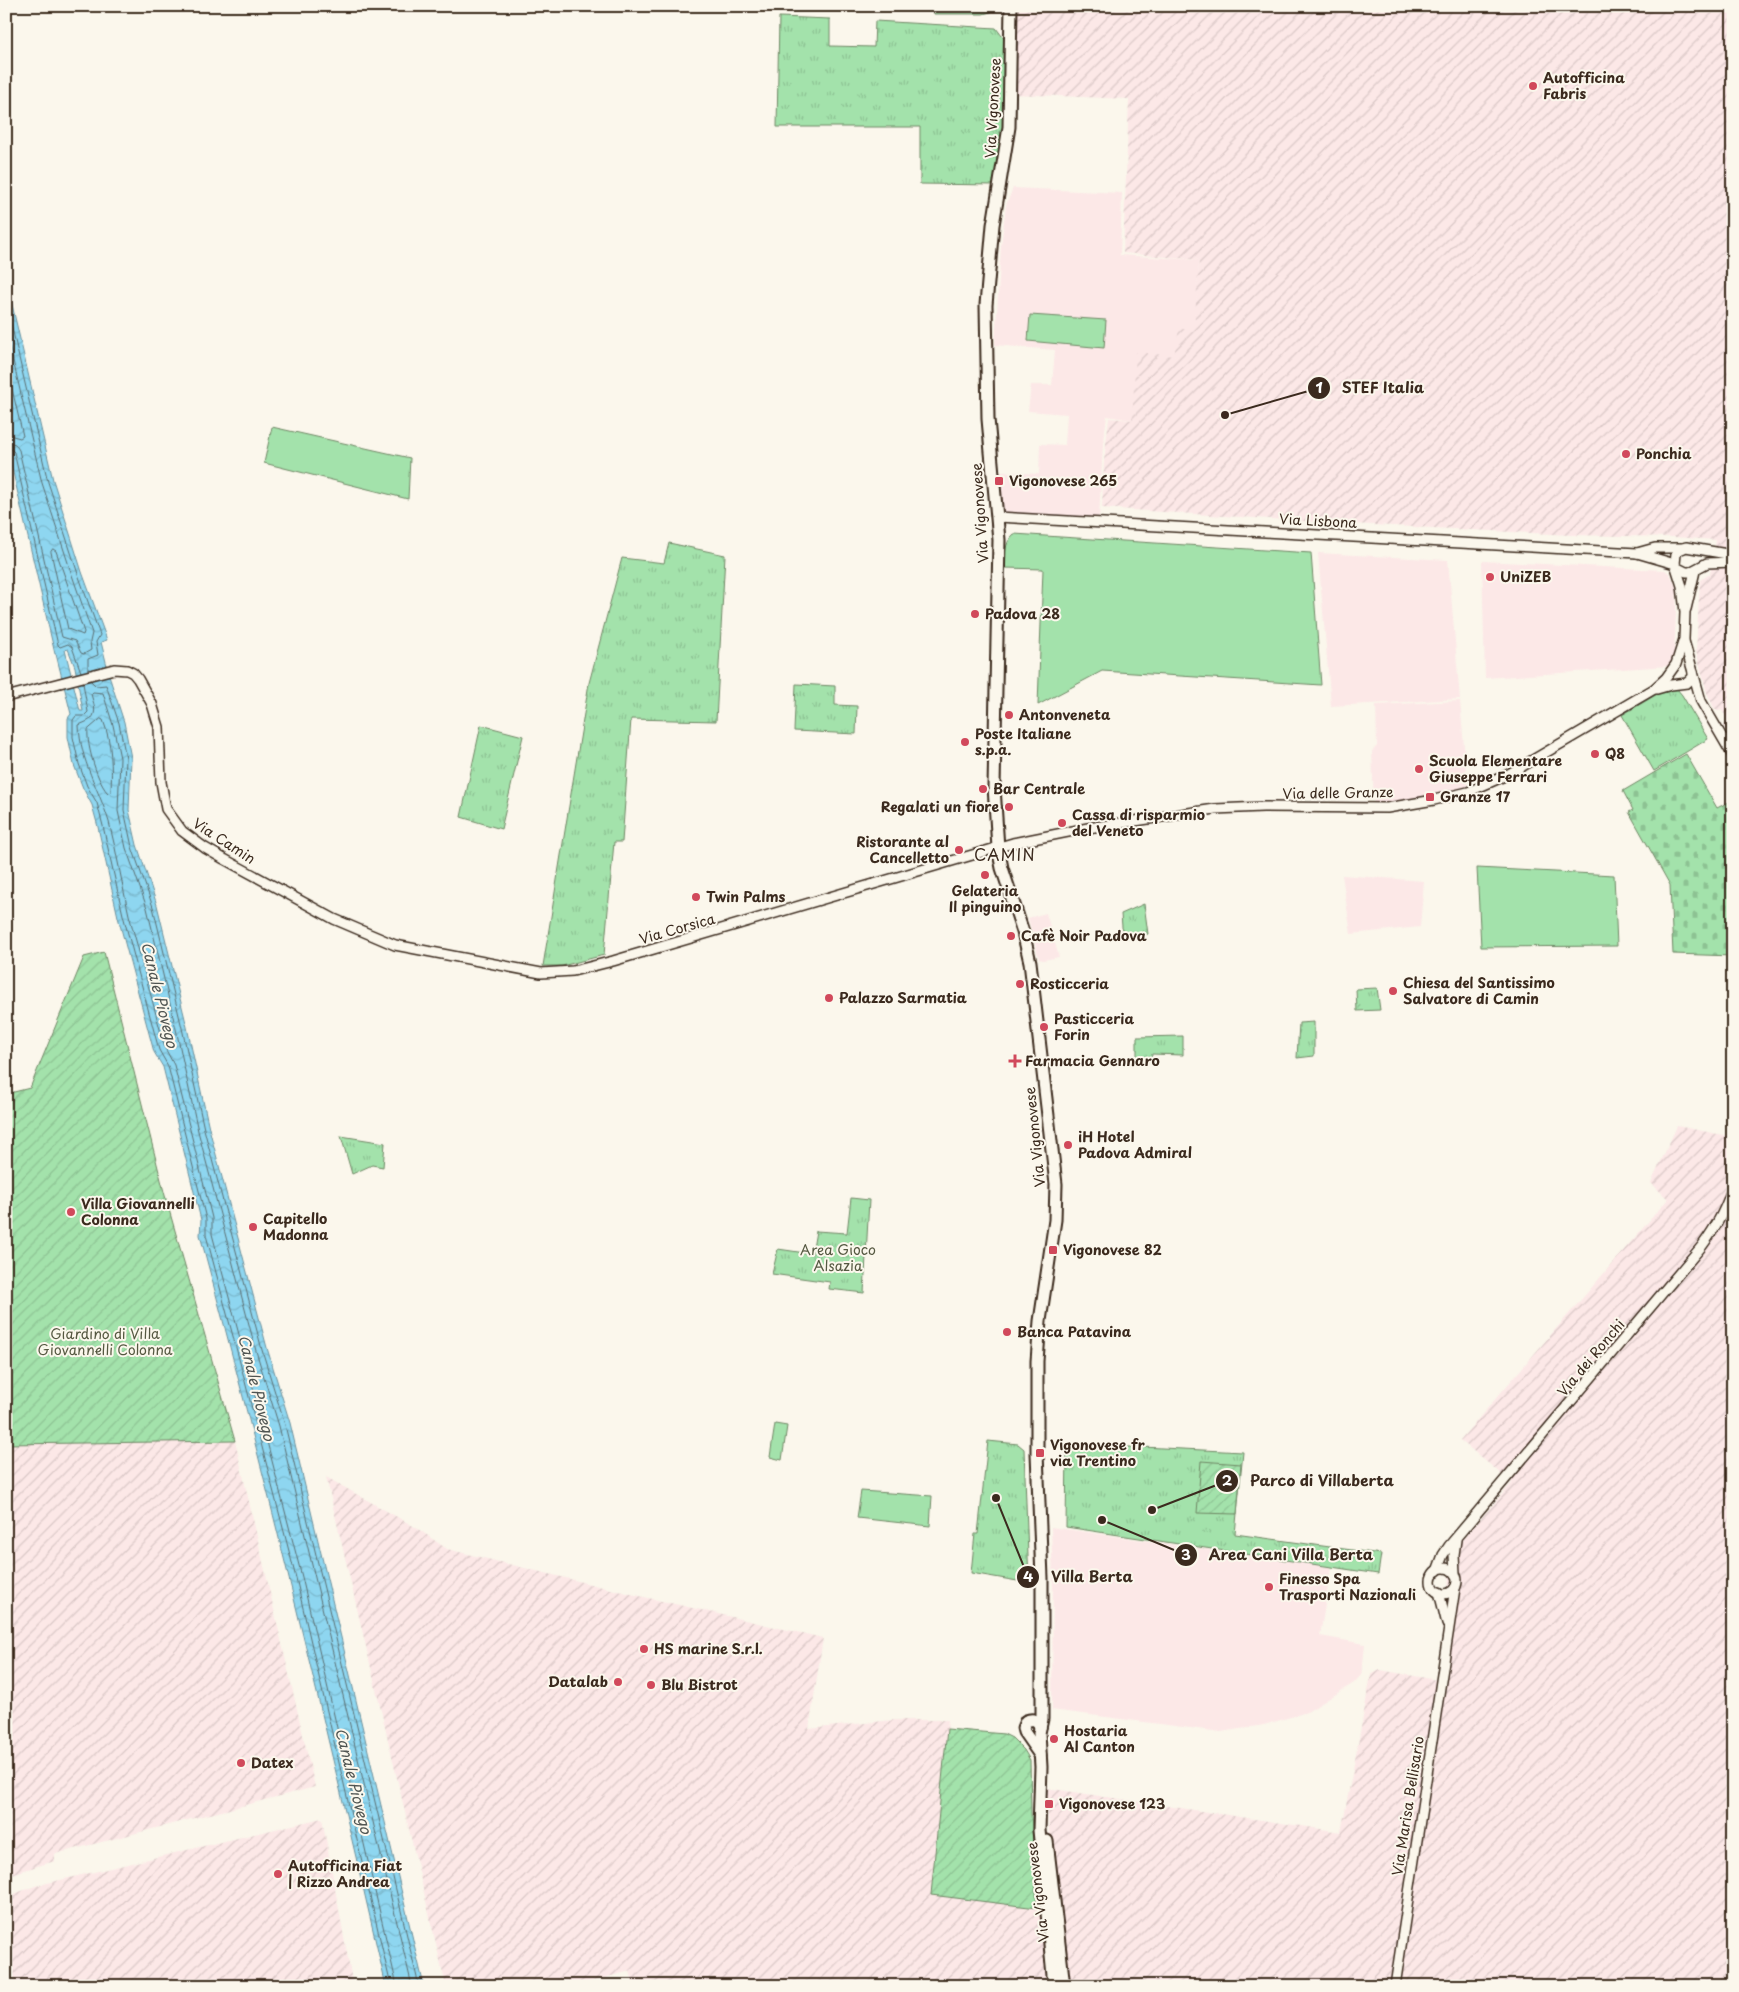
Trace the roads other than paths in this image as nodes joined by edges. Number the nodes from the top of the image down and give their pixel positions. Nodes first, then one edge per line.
1 (1011, 6) edge
2 (998, 517) junction
3 (1683, 548) junction
4 (1694, 548) junction
5 (1637, 553) junction
6 (1733, 555) edge
7 (1733, 562) edge
8 (1676, 566) junction
9 (1696, 569) junction
10 (1684, 612) junction
11 (1684, 639) junction
12 (1674, 667) junction
13 (1692, 670) junction
14 (1680, 684) junction
15 (1654, 689) junction
16 (6, 697) edge
17 (1701, 700) junction
18 (1733, 756) edge
19 (998, 848) junction
20 (475, 961) joint
21 (1733, 1185) edge
22 (1456, 1540) junction
23 (1437, 1571) junction
24 (1455, 1573) junction
25 (1455, 1588) junction
26 (1439, 1592) junction
27 (1449, 1631) junction
28 (1042, 1701) junction
29 (1029, 1720) junction
30 (1039, 1730) junction
31 (1027, 1736) junction
32 (1040, 1755) junction
33 (1039, 1796) junction
34 (1054, 1986) edge
35 (1064, 1986) edge
36 (1394, 1986) edge

1 - 2 main road, Via Vigonovese
2 - 5 street, Via Lisbona
2 - 19 main road, Via Vigonovese
3 - 4 street, Via Lisbona
3 - 5 street, Via Lisbona
3 - 8 street
4 - 6 street, Via Lisbona
4 - 9 street
5 - 8 street, Via Lisbona
7 - 9 street, Via Lisbona
8 - 9 street, Via Lisbona
8 - 10 street, Via delle Granze
9 - 10 street, Via delle Granze
10 - 11 street, Via delle Granze
11 - 12 street, Via delle Granze
11 - 13 street, Via delle Granze
12 - 13 street
12 - 14 street
12 - 15 street, Via delle Granze
13 - 14 street
13 - 17 street
14 - 15 street, Via delle Granze
14 - 17 street
15 - 19 street, Via delle Granze
16 - 20 street, Via Camin
17 - 18 street
19 - 20 street, Via Corsica
19 - 28 main road, Via Vigonovese
21 - 22 street, Via dei Ronchi
22 - 23 street, Via dei Ronchi
22 - 24 street
23 - 24 street
23 - 26 street
24 - 25 street
25 - 26 street
25 - 27 street, Via Marisa Bellisario
26 - 27 street, Via Marisa Bellisario
27 - 36 street, Via Marisa Bellisario
28 - 29 main road
28 - 30 main road, Via Vigonovese
29 - 30 main road
29 - 31 main road
30 - 31 main road
30 - 32 main road, Via Vigonovese
31 - 32 main road
32 - 33 main road, Via Vigonovese
33 - 34 main road, Via Vigonovese
33 - 35 main road, Via Vigonovese

